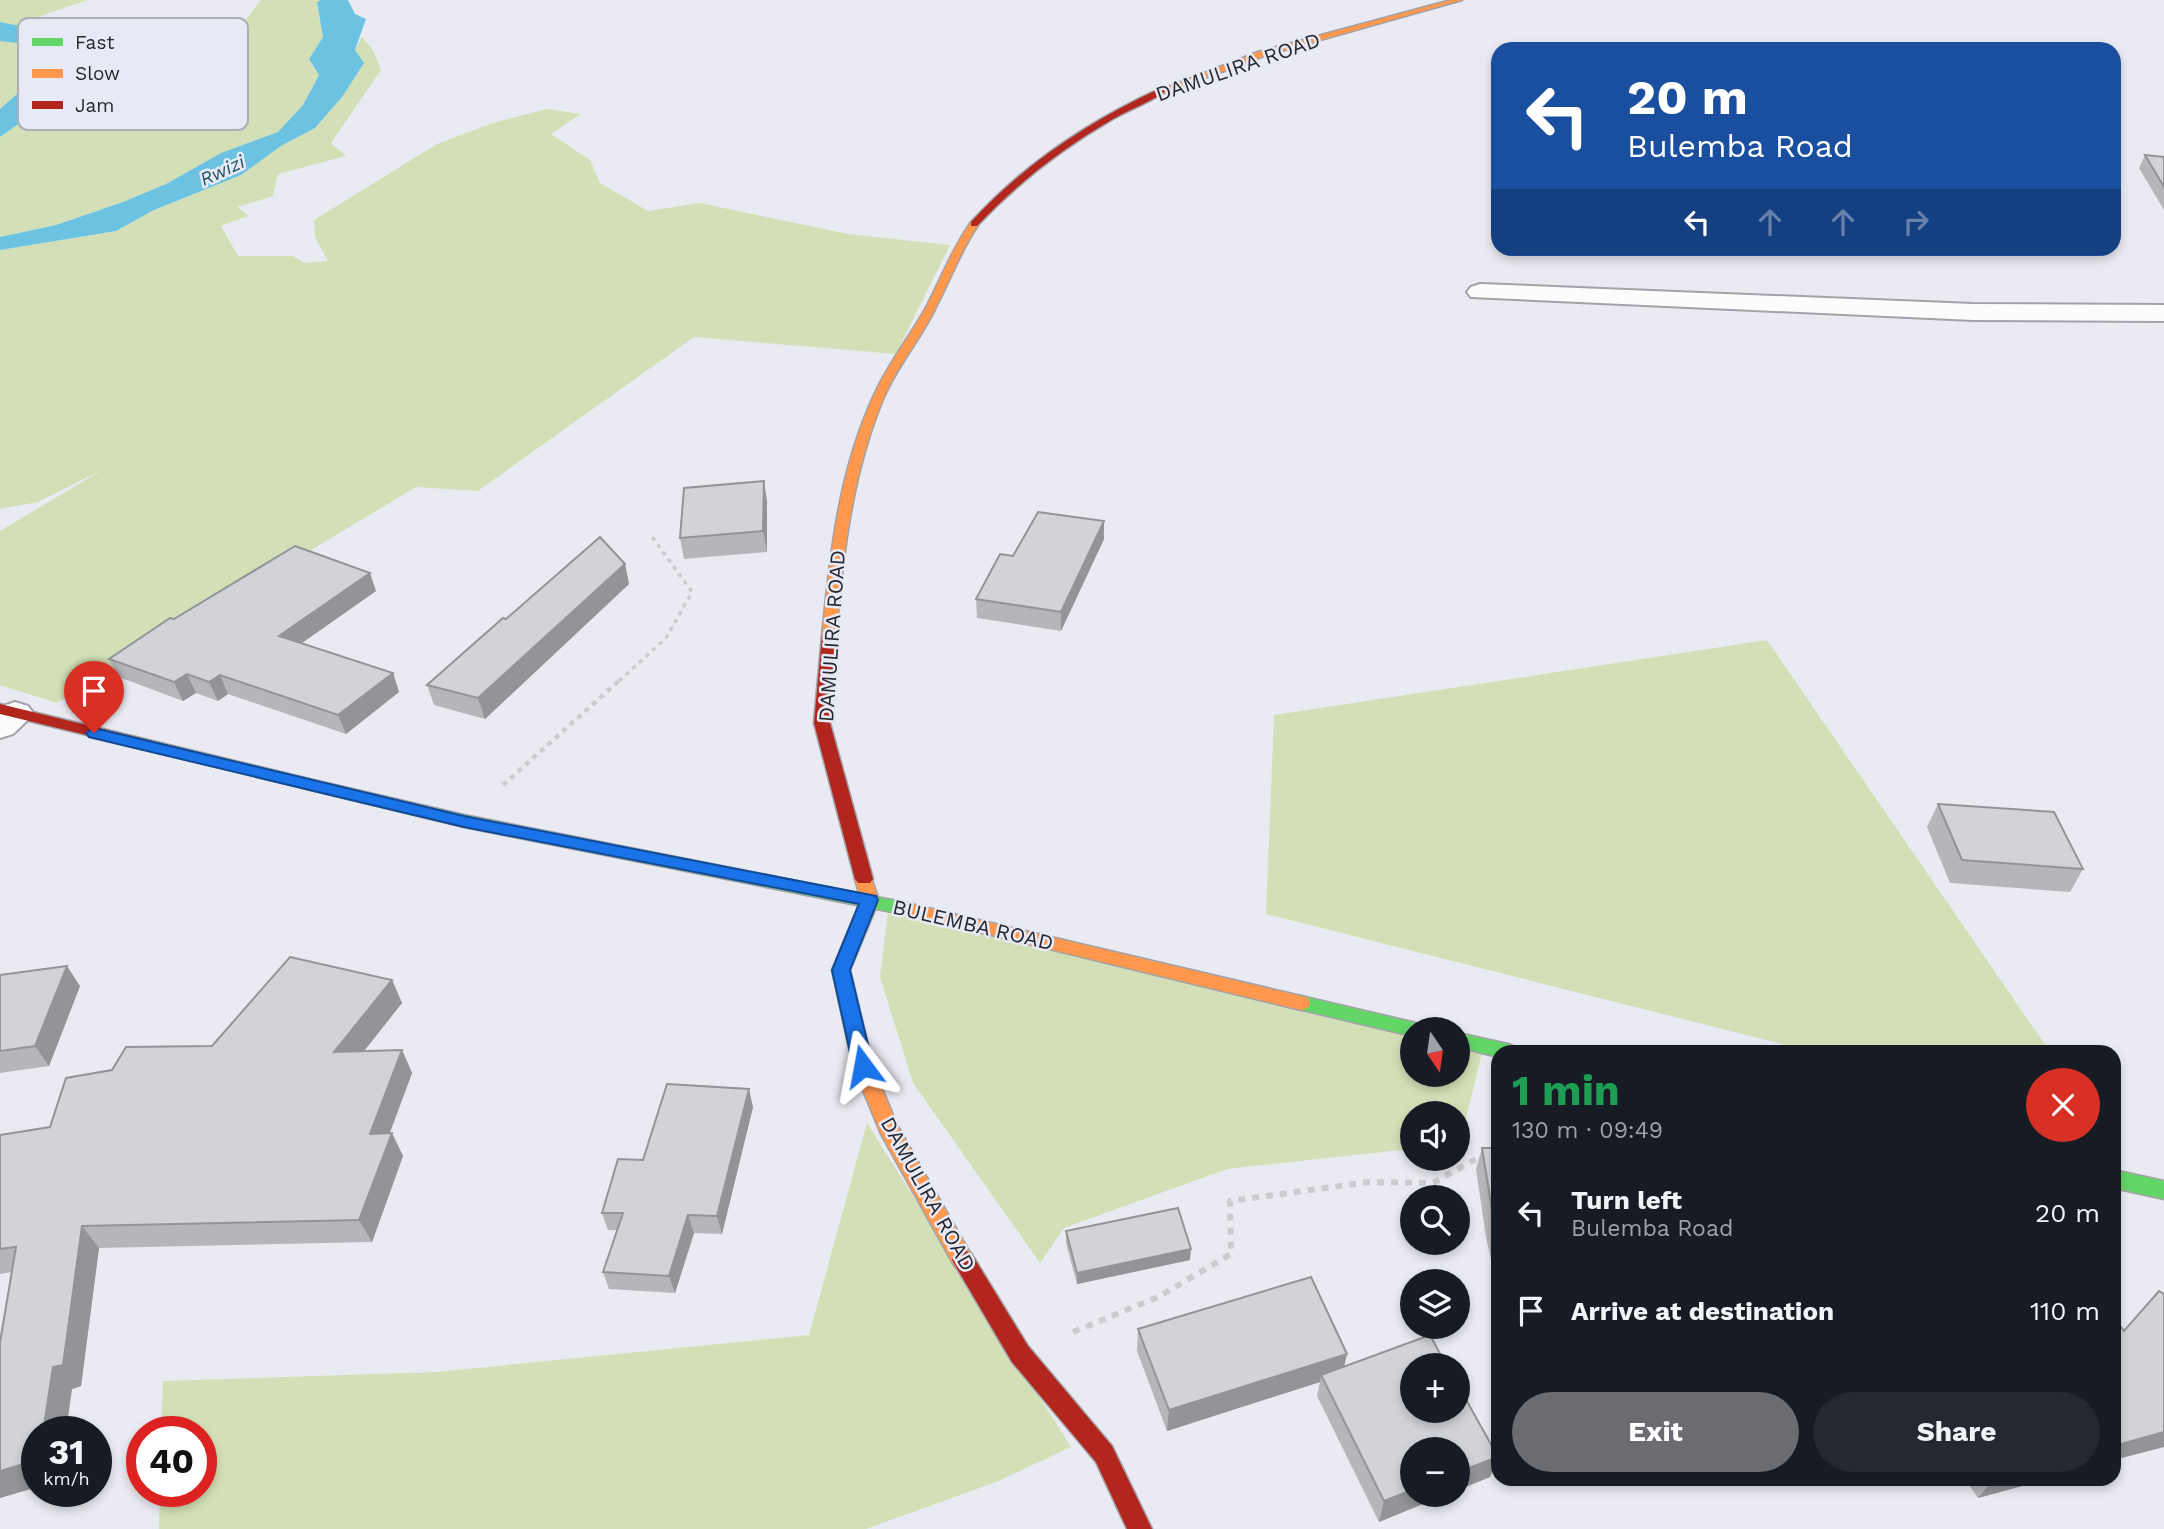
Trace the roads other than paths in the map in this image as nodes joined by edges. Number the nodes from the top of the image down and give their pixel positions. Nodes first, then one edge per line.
1 (1459, 0) edge
2 (1480, 292) dead end
3 (2164, 313) edge
4 (4, 717) edge
5 (870, 900) junction
6 (1400, 1026) edge
7 (1470, 1043) edge
8 (1491, 1048) edge
9 (2121, 1181) edge
10 (2164, 1190) edge
11 (1140, 1529) edge

1 - 5 street, DAMULIRA ROAD
2 - 3 street
4 - 5 street, BULEMBA ROAD
5 - 6 street, BULEMBA ROAD
5 - 11 street, DAMULIRA ROAD
7 - 8 street
9 - 10 street

